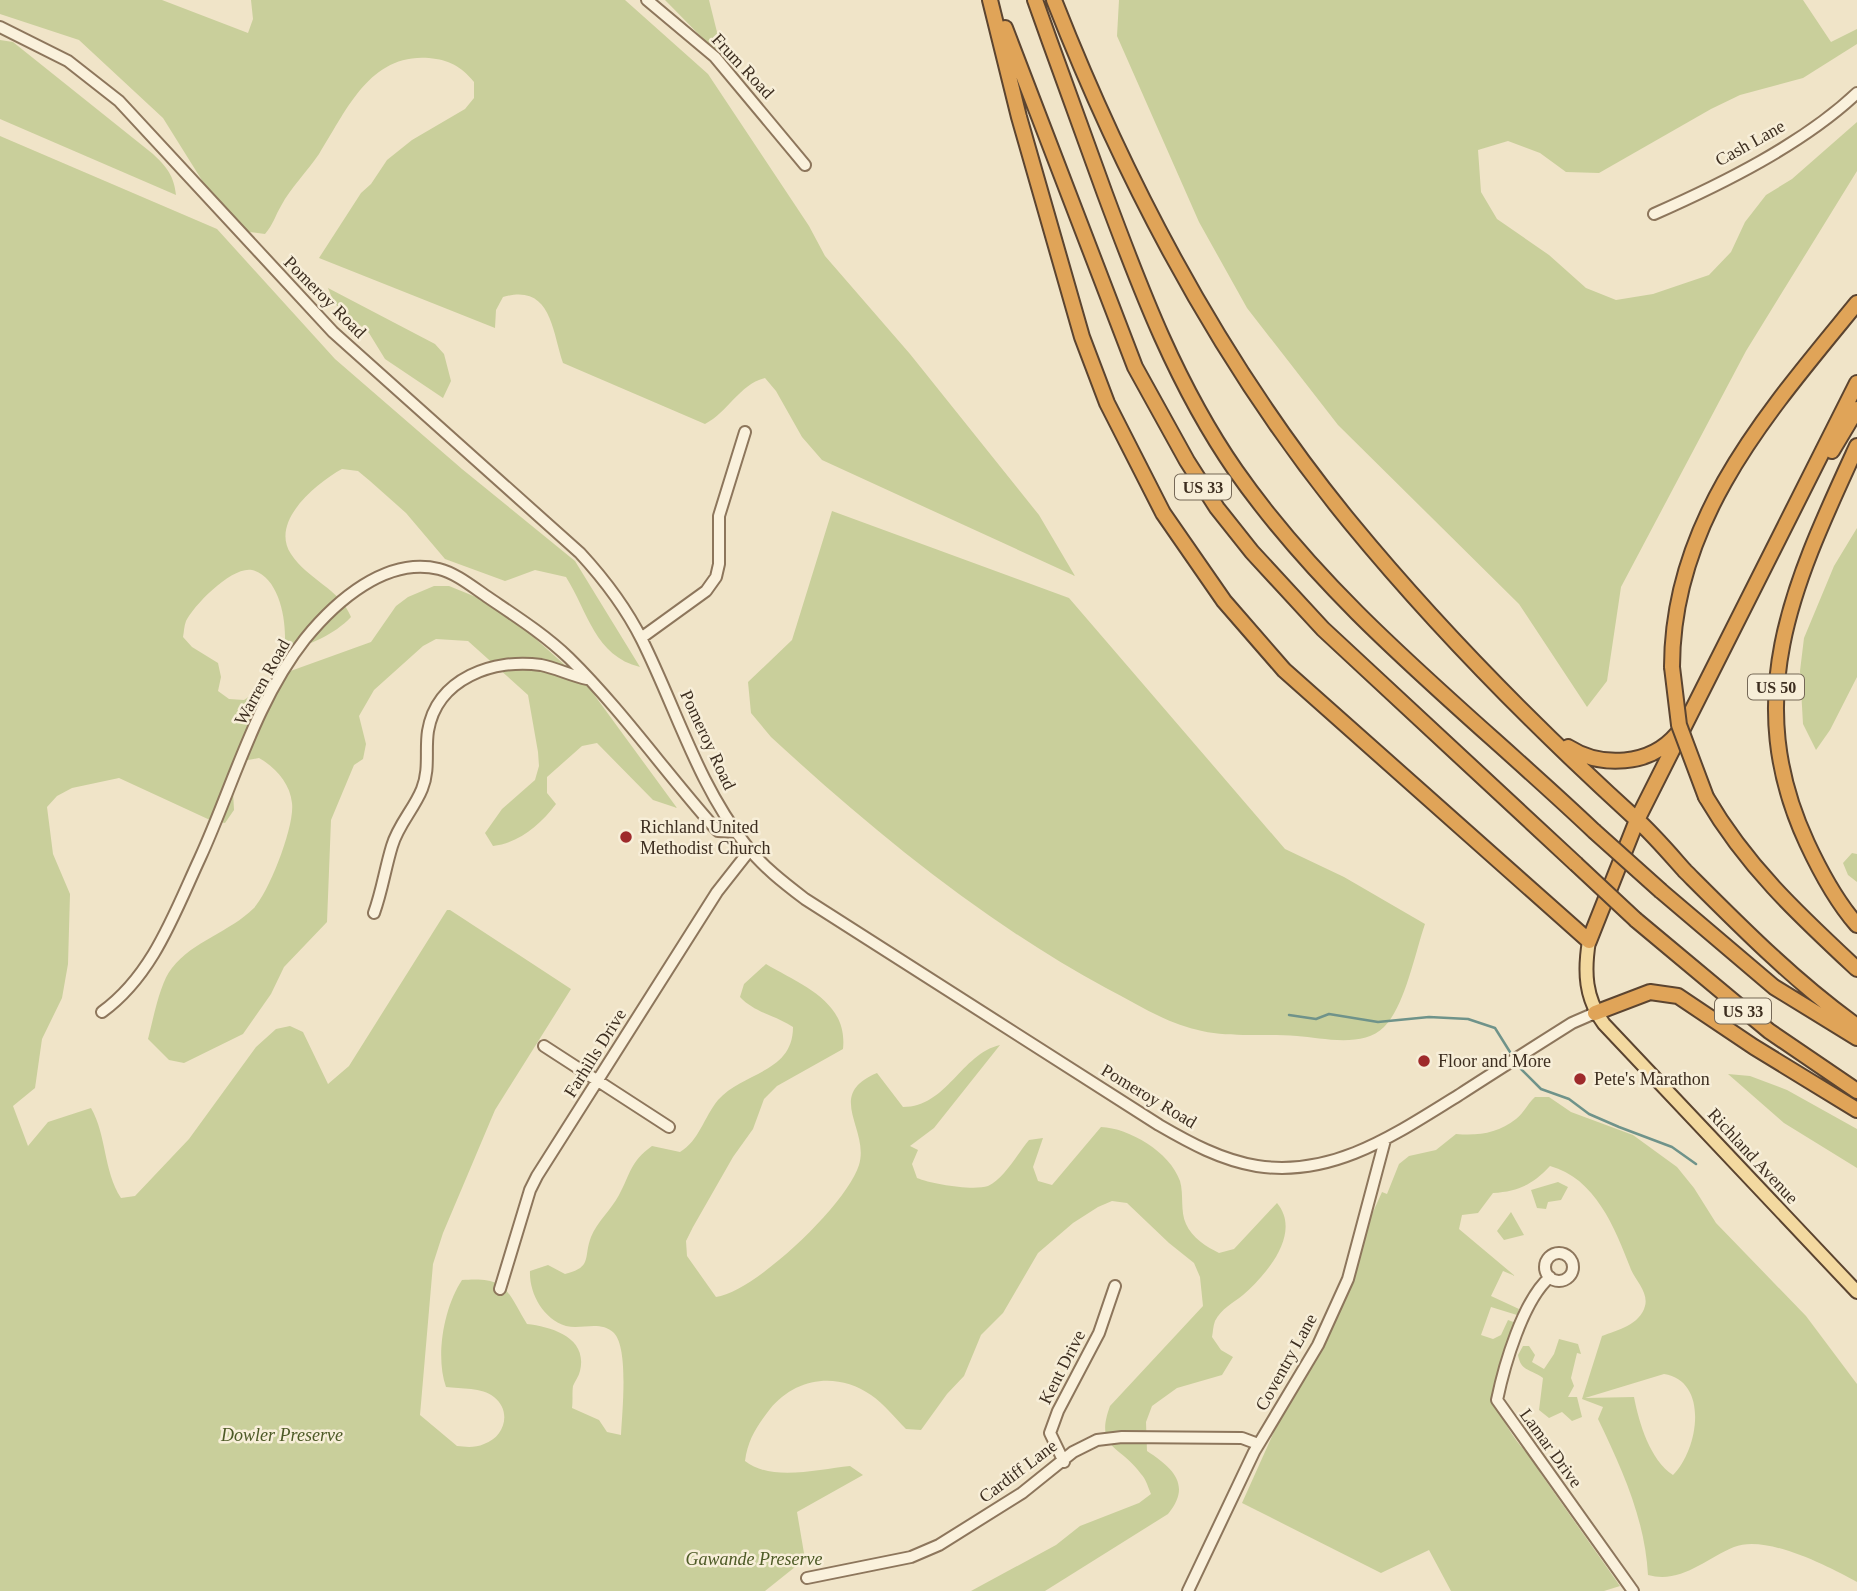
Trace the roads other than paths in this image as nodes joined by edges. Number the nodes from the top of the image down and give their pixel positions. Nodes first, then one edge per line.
1 (647, 0) edge
2 (993, 0) edge
3 (1035, 0) edge
4 (1054, 0) edge
5 (0, 27) edge
6 (1857, 93) edge
7 (805, 164) dead end
8 (1654, 214) dead end
9 (1857, 303) edge
10 (1857, 383) edge
11 (1857, 409) edge
12 (745, 432) dead end
13 (1857, 446) edge
14 (1795, 512) junction
15 (641, 638) junction
16 (587, 679) junction
17 (1687, 723) junction
18 (1550, 737) junction
19 (1637, 820) junction
20 (736, 832) junction
21 (750, 850) junction
22 (374, 913) dead end
23 (1857, 925) edge
24 (1589, 942) junction
25 (1857, 969) edge
26 (102, 1012) dead end
27 (1595, 1013) junction
28 (1857, 1026) edge
29 (1857, 1038) edge
30 (544, 1046) dead end
31 (597, 1082) junction
32 (1857, 1091) edge
33 (1857, 1110) edge
34 (669, 1127) dead end
35 (1385, 1140) junction
36 (1550, 1277) dead end
37 (1115, 1286) dead end
38 (500, 1289) dead end
39 (1857, 1292) edge
40 (1258, 1444) junction
41 (1064, 1461) junction
42 (807, 1578) dead end
43 (1188, 1591) edge
44 (1633, 1591) edge

1 - 7 street, Frum Road
2 - 24 highway
2 - 32 highway, US 33, bridge
3 - 29 highway, US 33, bridge
4 - 18 highway
5 - 15 street, Pomeroy Road
6 - 8 street, Cash Lane
9 - 25 highway, bridge
10 - 14 highway
11 - 14 highway
12 - 15 street
13 - 23 highway, US 50
14 - 17 highway
15 - 20 street, Pomeroy Road
16 - 20 street, Warren Road
16 - 22 street
16 - 26 street, Warren Road
17 - 18 highway
17 - 19 highway
18 - 19 highway
19 - 24 highway
19 - 28 highway
20 - 21 street, Pomeroy Road
21 - 31 street, Farhills Drive
21 - 35 street, Pomeroy Road
24 - 27 main road
27 - 33 highway
27 - 35 street, Pomeroy Road
27 - 39 main road, Richland Avenue
30 - 31 street
31 - 34 street
31 - 38 street, Farhills Drive
35 - 40 street, Coventry Lane
36 - 44 street, Lamar Drive
37 - 41 street, Kent Drive
40 - 41 street, Cardiff Lane
40 - 43 street, Coventry Lane
41 - 42 street, Cardiff Lane

